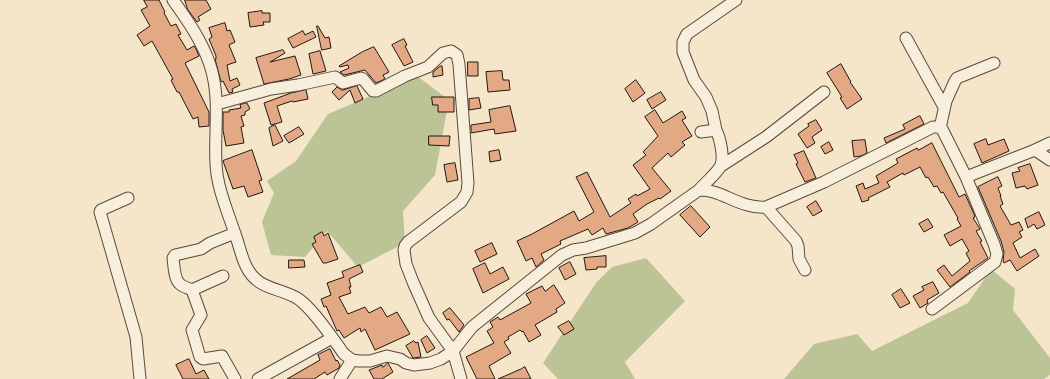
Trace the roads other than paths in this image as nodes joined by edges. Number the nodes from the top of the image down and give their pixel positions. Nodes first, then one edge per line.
1 (173, 0) edge
2 (736, 0) edge
3 (906, 38) dead end
4 (994, 63) dead end
5 (824, 92) dead end
6 (217, 104) junction
7 (944, 107) junction
8 (940, 128) junction
9 (716, 130) junction
10 (701, 132) dead end
11 (1050, 143) edge
12 (1036, 150) junction
13 (1050, 160) edge
14 (721, 166) junction
15 (966, 177) junction
16 (699, 190) junction
17 (128, 198) dead end
18 (766, 207) junction
19 (235, 233) junction
20 (805, 270) dead end
21 (223, 276) dead end
22 (192, 290) junction
23 (932, 309) dead end
24 (332, 338) junction
25 (453, 351) junction
26 (352, 360) junction
27 (140, 379) edge
28 (235, 379) edge
29 (258, 379) edge
30 (340, 379) edge
31 (461, 379) edge

1 - 6 street
2 - 9 street
3 - 7 street
4 - 7 street
5 - 14 street
6 - 19 street
6 - 25 street
7 - 8 street
8 - 15 street
8 - 18 street
9 - 10 street
9 - 14 street
11 - 12 street
12 - 13 street
12 - 15 street
14 - 16 street
15 - 23 street
16 - 18 street
16 - 25 street
17 - 27 street
18 - 20 street
19 - 22 street
19 - 24 street
21 - 22 street
22 - 28 street
24 - 26 street
24 - 29 street
25 - 26 street
25 - 31 street
26 - 30 street

